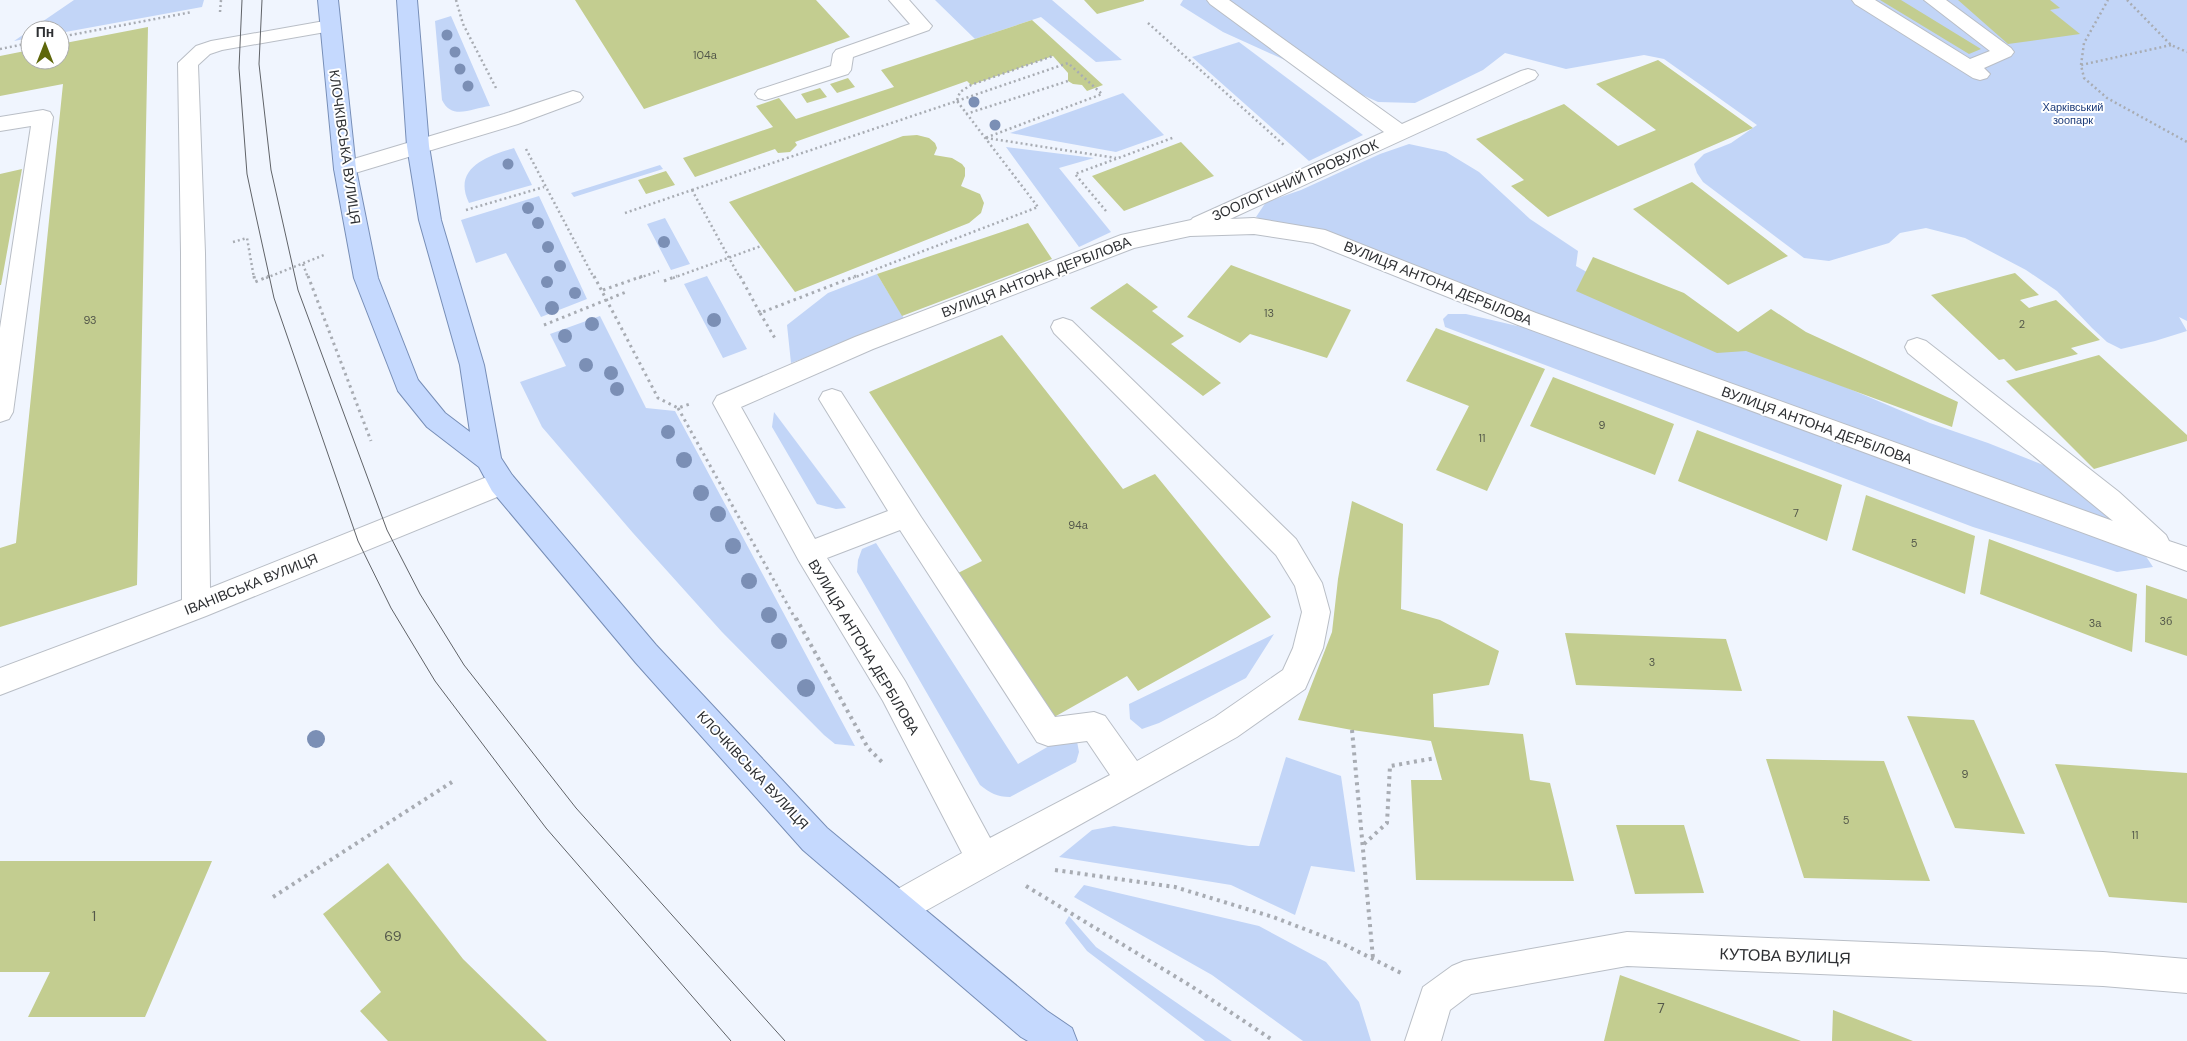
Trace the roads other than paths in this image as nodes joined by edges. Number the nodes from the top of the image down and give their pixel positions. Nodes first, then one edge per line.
1 (328, 0) edge
2 (407, 0) edge
3 (899, 0) edge
4 (1217, 0) edge
5 (1862, 0) edge
6 (1934, 0) edge
7 (330, 26) junction
8 (1528, 75) dead end
9 (765, 94) dead end
10 (573, 97) dead end
11 (0, 124) edge
12 (1400, 133) junction
13 (418, 146) junction
14 (345, 169) junction
15 (1190, 228) junction
16 (1063, 326) dead end
17 (1917, 346) dead end
18 (832, 399) dead end
19 (0, 412) edge
20 (495, 472) junction
21 (906, 516) junction
22 (809, 553) junction
23 (2176, 555) edge
24 (196, 607) junction
25 (0, 682) edge
26 (1132, 780) junction
27 (983, 859) junction
28 (897, 908) junction
29 (2187, 976) edge
30 (1059, 1041) edge
31 (1423, 1041) edge

1 - 7 main road, КЛОЧКІВСЬКА ВУЛИЦЯ
2 - 13 main road
3 - 9 street
4 - 12 street, ЗООЛОГІЧНИЙ ПРОВУЛОК
5 - 6 street
7 - 14 main road, КЛОЧКІВСЬКА ВУЛИЦЯ
7 - 24 street
8 - 12 street, ЗООЛОГІЧНИЙ ПРОВУЛОК
10 - 13 street
11 - 19 street
12 - 15 street, ЗООЛОГІЧНИЙ ПРОВУЛОК
13 - 14 street
13 - 20 main road
14 - 20 main road, КЛОЧКІВСЬКА ВУЛИЦЯ
15 - 22 street, ВУЛИЦЯ АНТОНА ДЕРБІЛОВА
15 - 23 street, ВУЛИЦЯ АНТОНА ДЕРБІЛОВА
16 - 26 street
17 - 23 street
18 - 21 street
20 - 24 street, ІВАНІВСЬКА ВУЛИЦЯ
20 - 28 main road, КЛОЧКІВСЬКА ВУЛИЦЯ
21 - 22 street
21 - 26 street
22 - 27 street, ВУЛИЦЯ АНТОНА ДЕРБІЛОВА
24 - 25 street, ІВАНІВСЬКА ВУЛИЦЯ
26 - 27 street
27 - 28 street
28 - 30 main road, КЛОЧКІВСЬКА ВУЛИЦЯ
29 - 31 street, КУТОВА ВУЛИЦЯ

